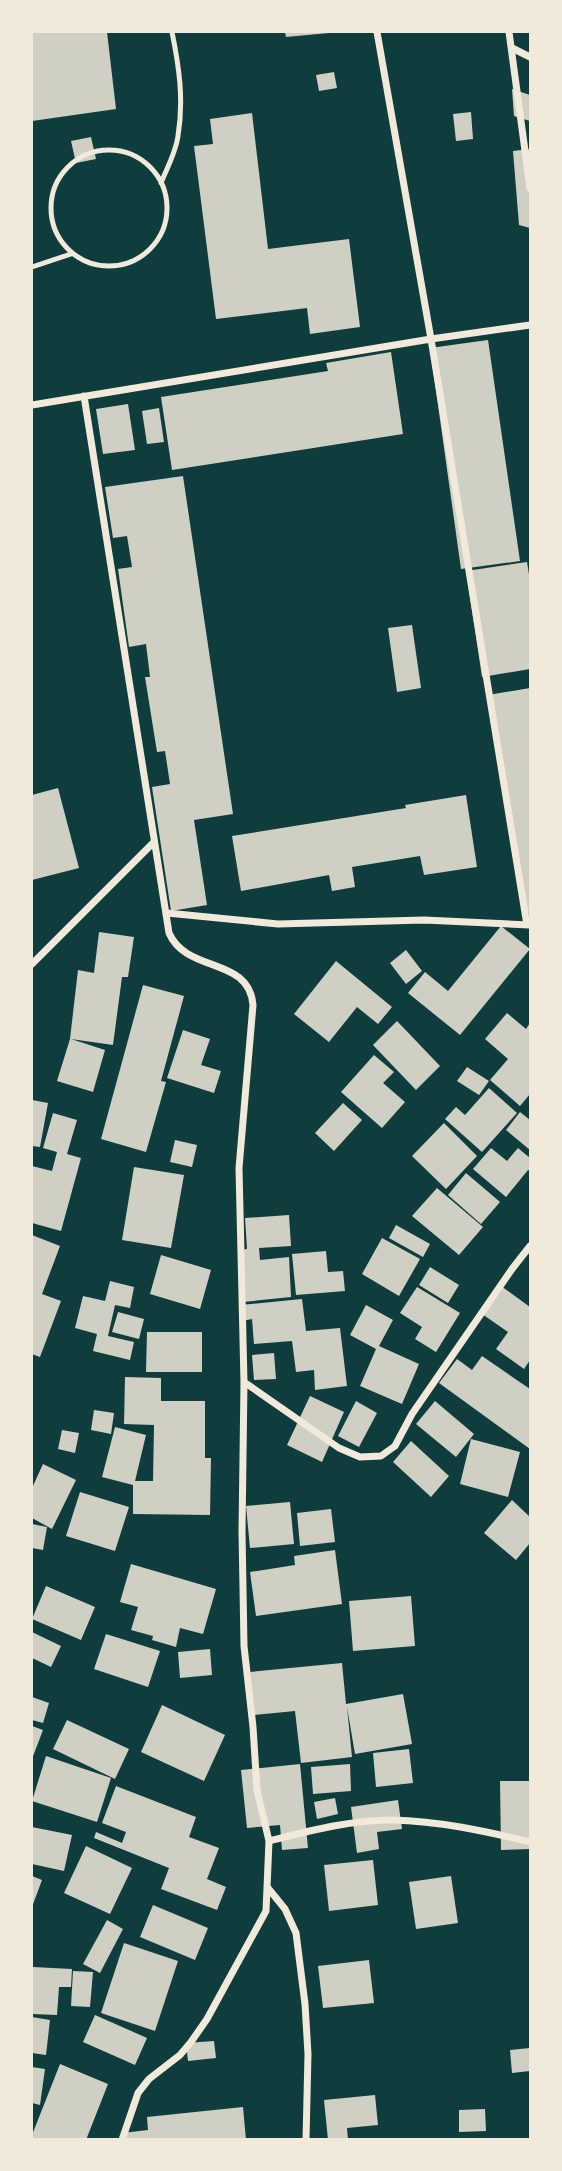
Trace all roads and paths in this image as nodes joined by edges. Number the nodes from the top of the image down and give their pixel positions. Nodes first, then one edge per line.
1 (172, 32) edge
2 (377, 32) edge
3 (509, 32) edge
4 (512, 48) junction
5 (530, 57) edge
6 (161, 183) junction
7 (530, 188) edge
8 (71, 254) junction
9 (32, 267) edge
10 (530, 326) edge
11 (431, 339) junction
12 (84, 396) junction
13 (32, 405) edge
14 (154, 842) junction
15 (167, 913) junction
16 (529, 925) edge
17 (32, 964) edge
18 (530, 1245) edge
19 (244, 1382) junction
20 (269, 1841) junction
21 (530, 1842) edge
22 (268, 1888) junction
23 (122, 2140) edge
24 (306, 2140) edge

1 - 6 lane
2 - 11 street
3 - 4 street
4 - 5 street
4 - 7 street
6 - 8 lane
6 - 8 lane
8 - 9 lane
10 - 11 street
11 - 12 street
11 - 16 street
12 - 13 street
12 - 14 street
14 - 15 street
14 - 17 street
15 - 16 street
15 - 19 street
18 - 19 street
19 - 20 street
20 - 21 street
20 - 22 street
22 - 23 street
22 - 24 street

